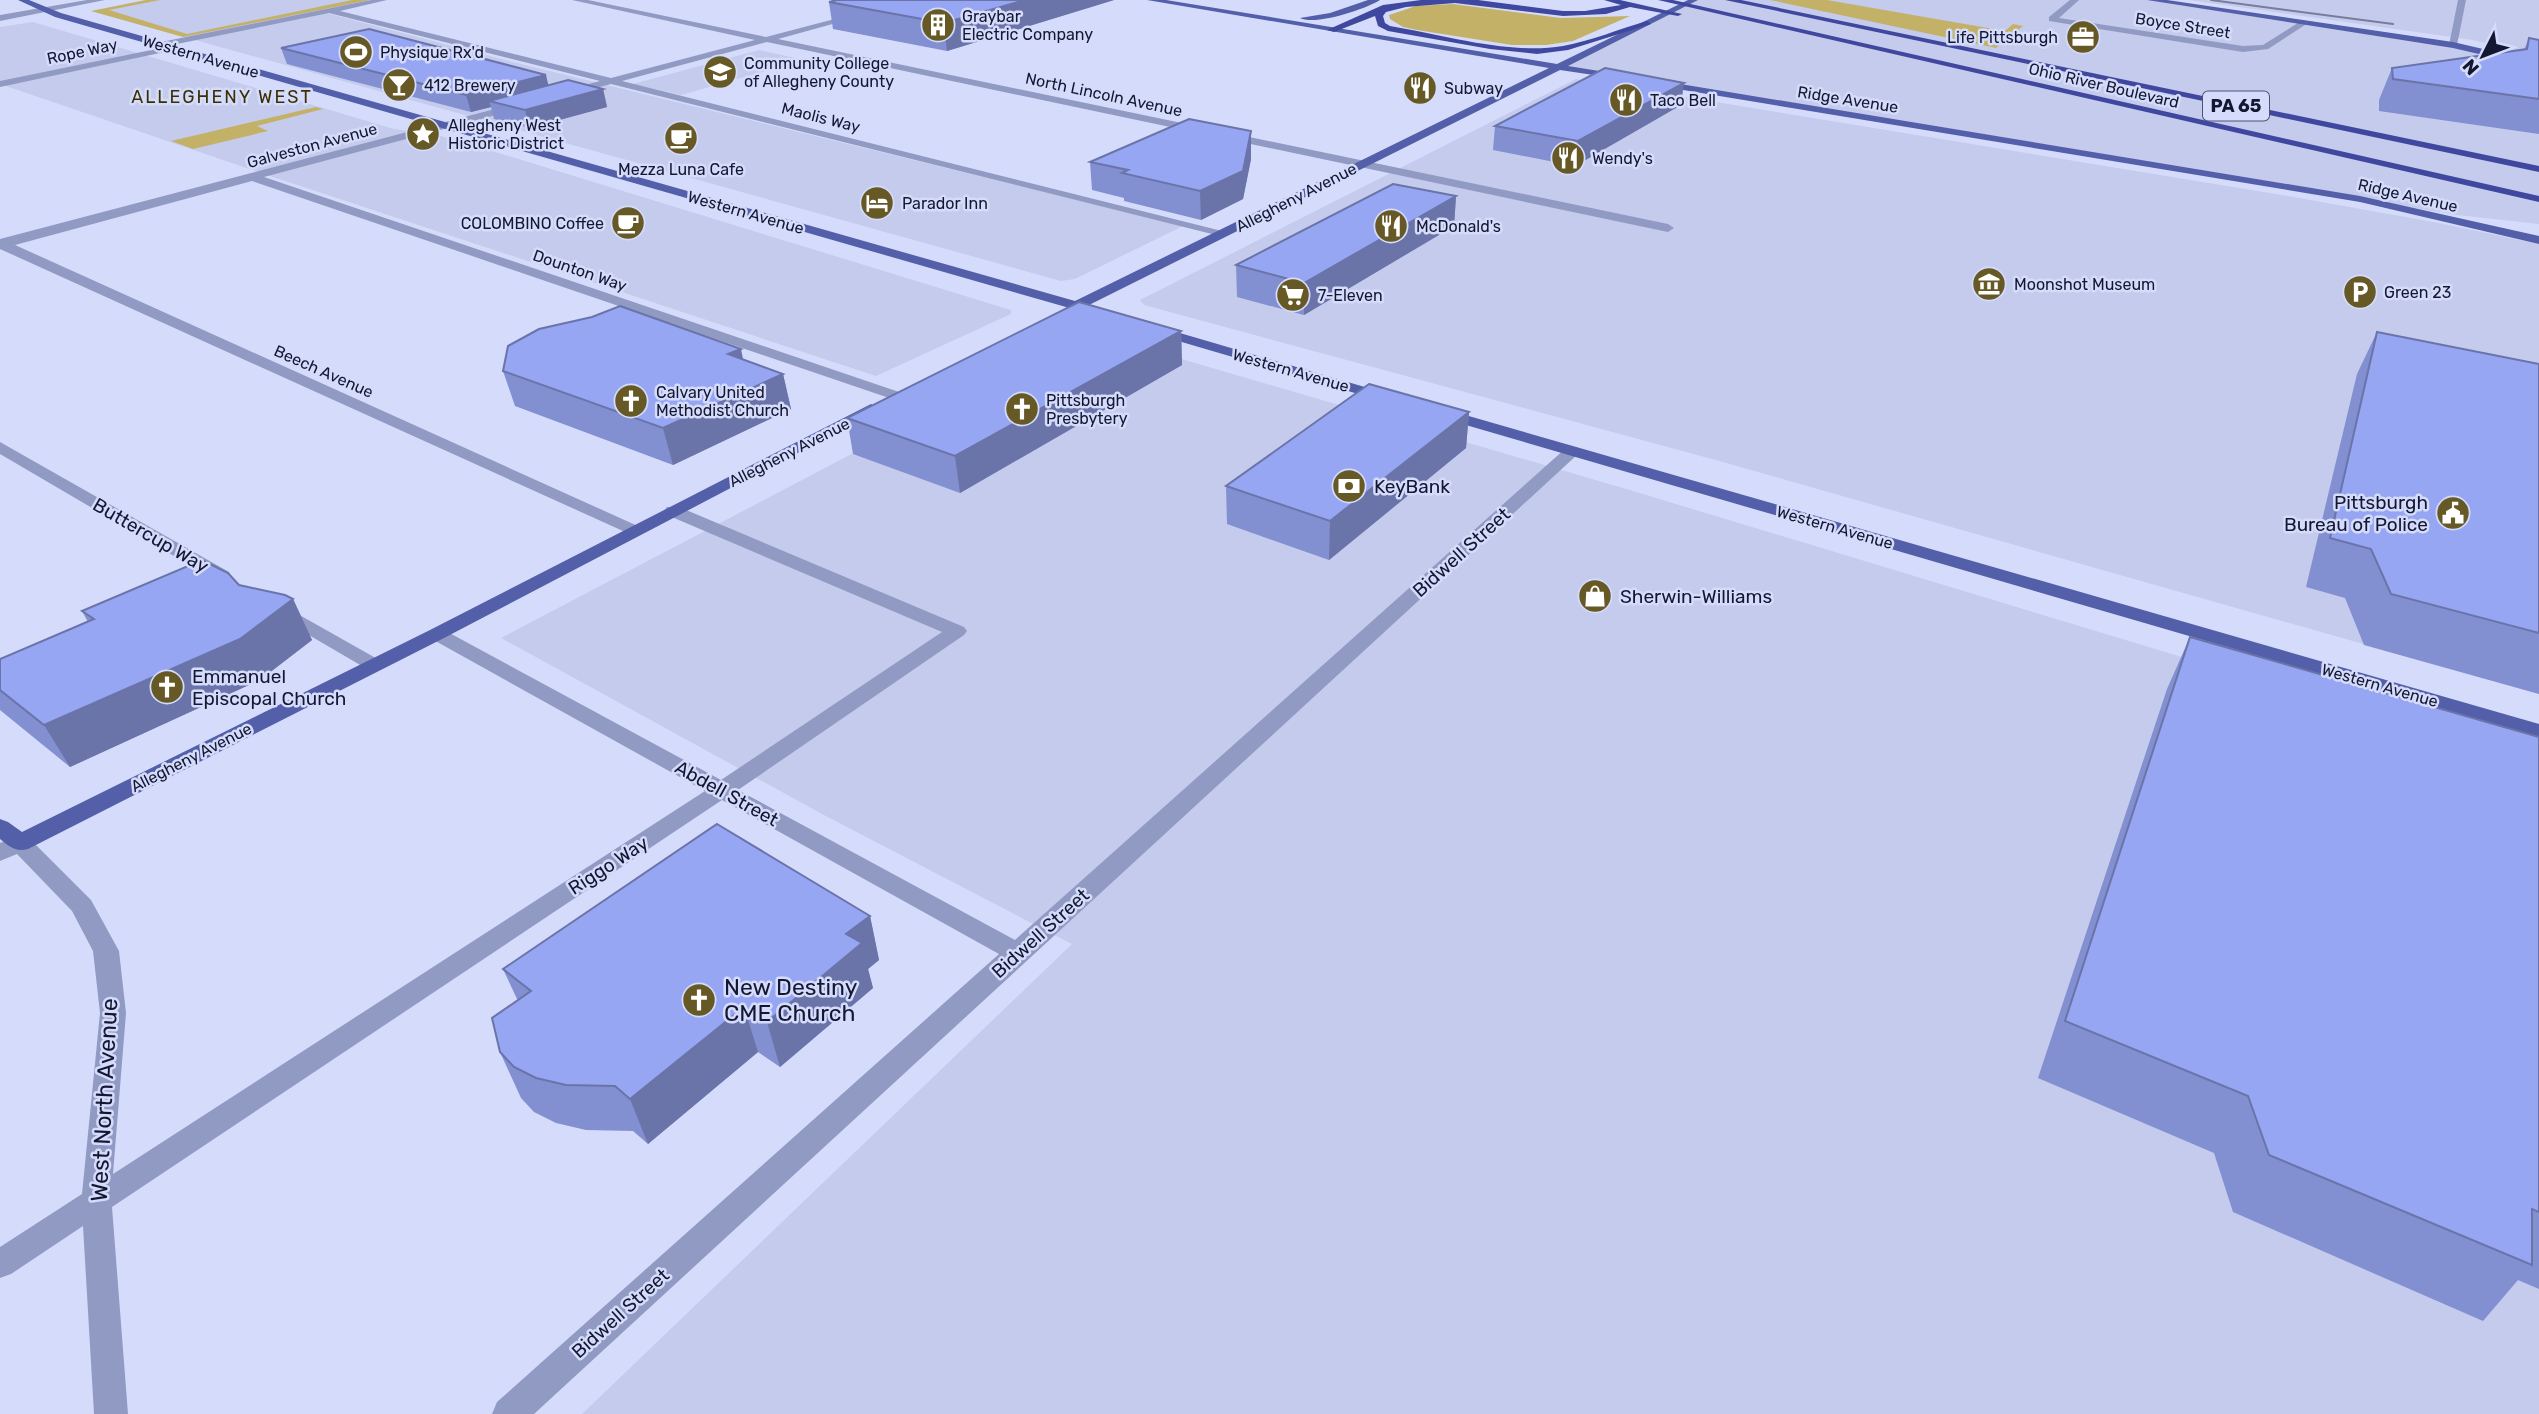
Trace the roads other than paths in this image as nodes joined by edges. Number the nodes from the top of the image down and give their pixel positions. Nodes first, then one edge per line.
1 (22, 0) edge
2 (101, 0) edge
3 (383, 0) edge
4 (576, 0) edge
5 (869, 0) edge
6 (916, 0) edge
7 (1151, 0) edge
8 (1376, 0) edge
9 (1496, 0) edge
10 (1610, 0) edge
11 (1647, 0) edge
12 (1662, 0) edge
13 (1694, 0) edge
14 (1728, 0) edge
15 (2075, 0) edge
16 (2151, 0) edge
17 (2462, 0) edge
18 (897, 5) junction
19 (1386, 8) junction
20 (42, 10) junction
21 (329, 11) junction
22 (1552, 12) junction
23 (0, 18) edge
24 (1260, 18) junction
25 (2304, 23) junction
26 (1647, 24) junction
27 (1331, 30) junction
28 (766, 40) junction
29 (1932, 44) junction
30 (2453, 45) junction
31 (166, 46) junction
32 (2539, 65) edge
33 (1558, 67) junction
34 (1636, 80) edge
35 (610, 82) junction
36 (1649, 82) edge
37 (0, 84) edge
38 (2064, 93) junction
39 (558, 95) edge
40 (533, 102) edge
41 (444, 126) junction
42 (1361, 164) junction
43 (2539, 169) edge
44 (2501, 173) dead end
45 (252, 177) junction
46 (2360, 199) junction
47 (2539, 199) edge
48 (2531, 224) dead end
49 (1668, 228) dead end
50 (1224, 233) junction
51 (2539, 240) edge
52 (1, 245) edge
53 (1077, 306) junction
54 (1108, 315) edge
55 (1053, 318) edge
56 (1135, 323) edge
57 (903, 393) joint
58 (1401, 402) edge
59 (1427, 409) edge
60 (0, 447) edge
61 (1572, 451) junction
62 (673, 511) junction
63 (634, 531) junction
64 (241, 588) edge
65 (265, 602) edge
66 (437, 634) junction
67 (374, 665) junction
68 (2539, 731) edge
69 (722, 790) junction
70 (7, 841) edge
71 (1018, 953) junction
72 (96, 1201) junction
73 (0, 1264) edge
74 (111, 1414) edge
75 (509, 1414) edge

1 - 20 main road, Western Avenue
2 - 20 street
3 - 21 street, Rope Way
4 - 28 street, North Lincoln Avenue
5 - 18 street
6 - 18 street
7 - 24 main road
8 - 24 main road
9 - 22 highway
10 - 38 highway
11 - 22 highway
12 - 38 highway, Ohio River Boulevard / PA 65
13 - 26 main road, Allegheny Avenue
14 - 29 highway, Ohio River Boulevard / PA 65
15 - 25 street, Boyce Street
16 - 25 main road
17 - 30 street
18 - 28 street
19 - 22 highway
19 - 26 highway
19 - 27 highway
20 - 23 street
20 - 31 main road, Western Avenue
21 - 31 street, Rope Way
21 - 35 street, Maolis Way
24 - 27 main road
25 - 30 main road
26 - 33 main road, Allegheny Avenue
27 - 33 main road
28 - 35 street
28 - 42 street, North Lincoln Avenue
29 - 43 highway, Ohio River Boulevard / PA 65
29 - 44 highway
30 - 32 main road
31 - 37 street, Rope Way
31 - 41 main road, Western Avenue
33 - 34 main road
33 - 42 main road, Allegheny Avenue
35 - 39 street
35 - 50 street, Maolis Way
36 - 46 main road, Ridge Avenue
38 - 47 highway, Ohio River Boulevard / PA 65
40 - 41 street, Galveston Avenue
41 - 45 street, Galveston Avenue
41 - 53 main road, Western Avenue
42 - 49 street, North Lincoln Avenue
42 - 50 main road, Allegheny Avenue
45 - 52 street, Galveston Avenue
45 - 57 street, Dounton Way
46 - 48 main road
46 - 51 main road, Ridge Avenue
50 - 53 main road, Allegheny Avenue
52 - 63 street, Beech Avenue
53 - 54 main road, Western Avenue
53 - 55 main road, Allegheny Avenue
56 - 58 main road, Western Avenue
57 - 62 main road, Allegheny Avenue
59 - 61 main road, Western Avenue
60 - 64 street, Buttercup Way
61 - 68 main road, Western Avenue
61 - 71 street, Bidwell Street
62 - 63 main road, Allegheny Avenue
62 - 69 street, Riggo Way
63 - 66 main road, Allegheny Avenue
65 - 67 street
66 - 67 main road, Allegheny Avenue
66 - 69 street, Abdell Street
67 - 70 main road, Allegheny Avenue
69 - 71 street, Abdell Street
69 - 72 street, Riggo Way
70 - 72 street, West North Avenue
71 - 75 street, Bidwell Street
72 - 73 street, Riggo Way
72 - 74 street, West North Avenue

